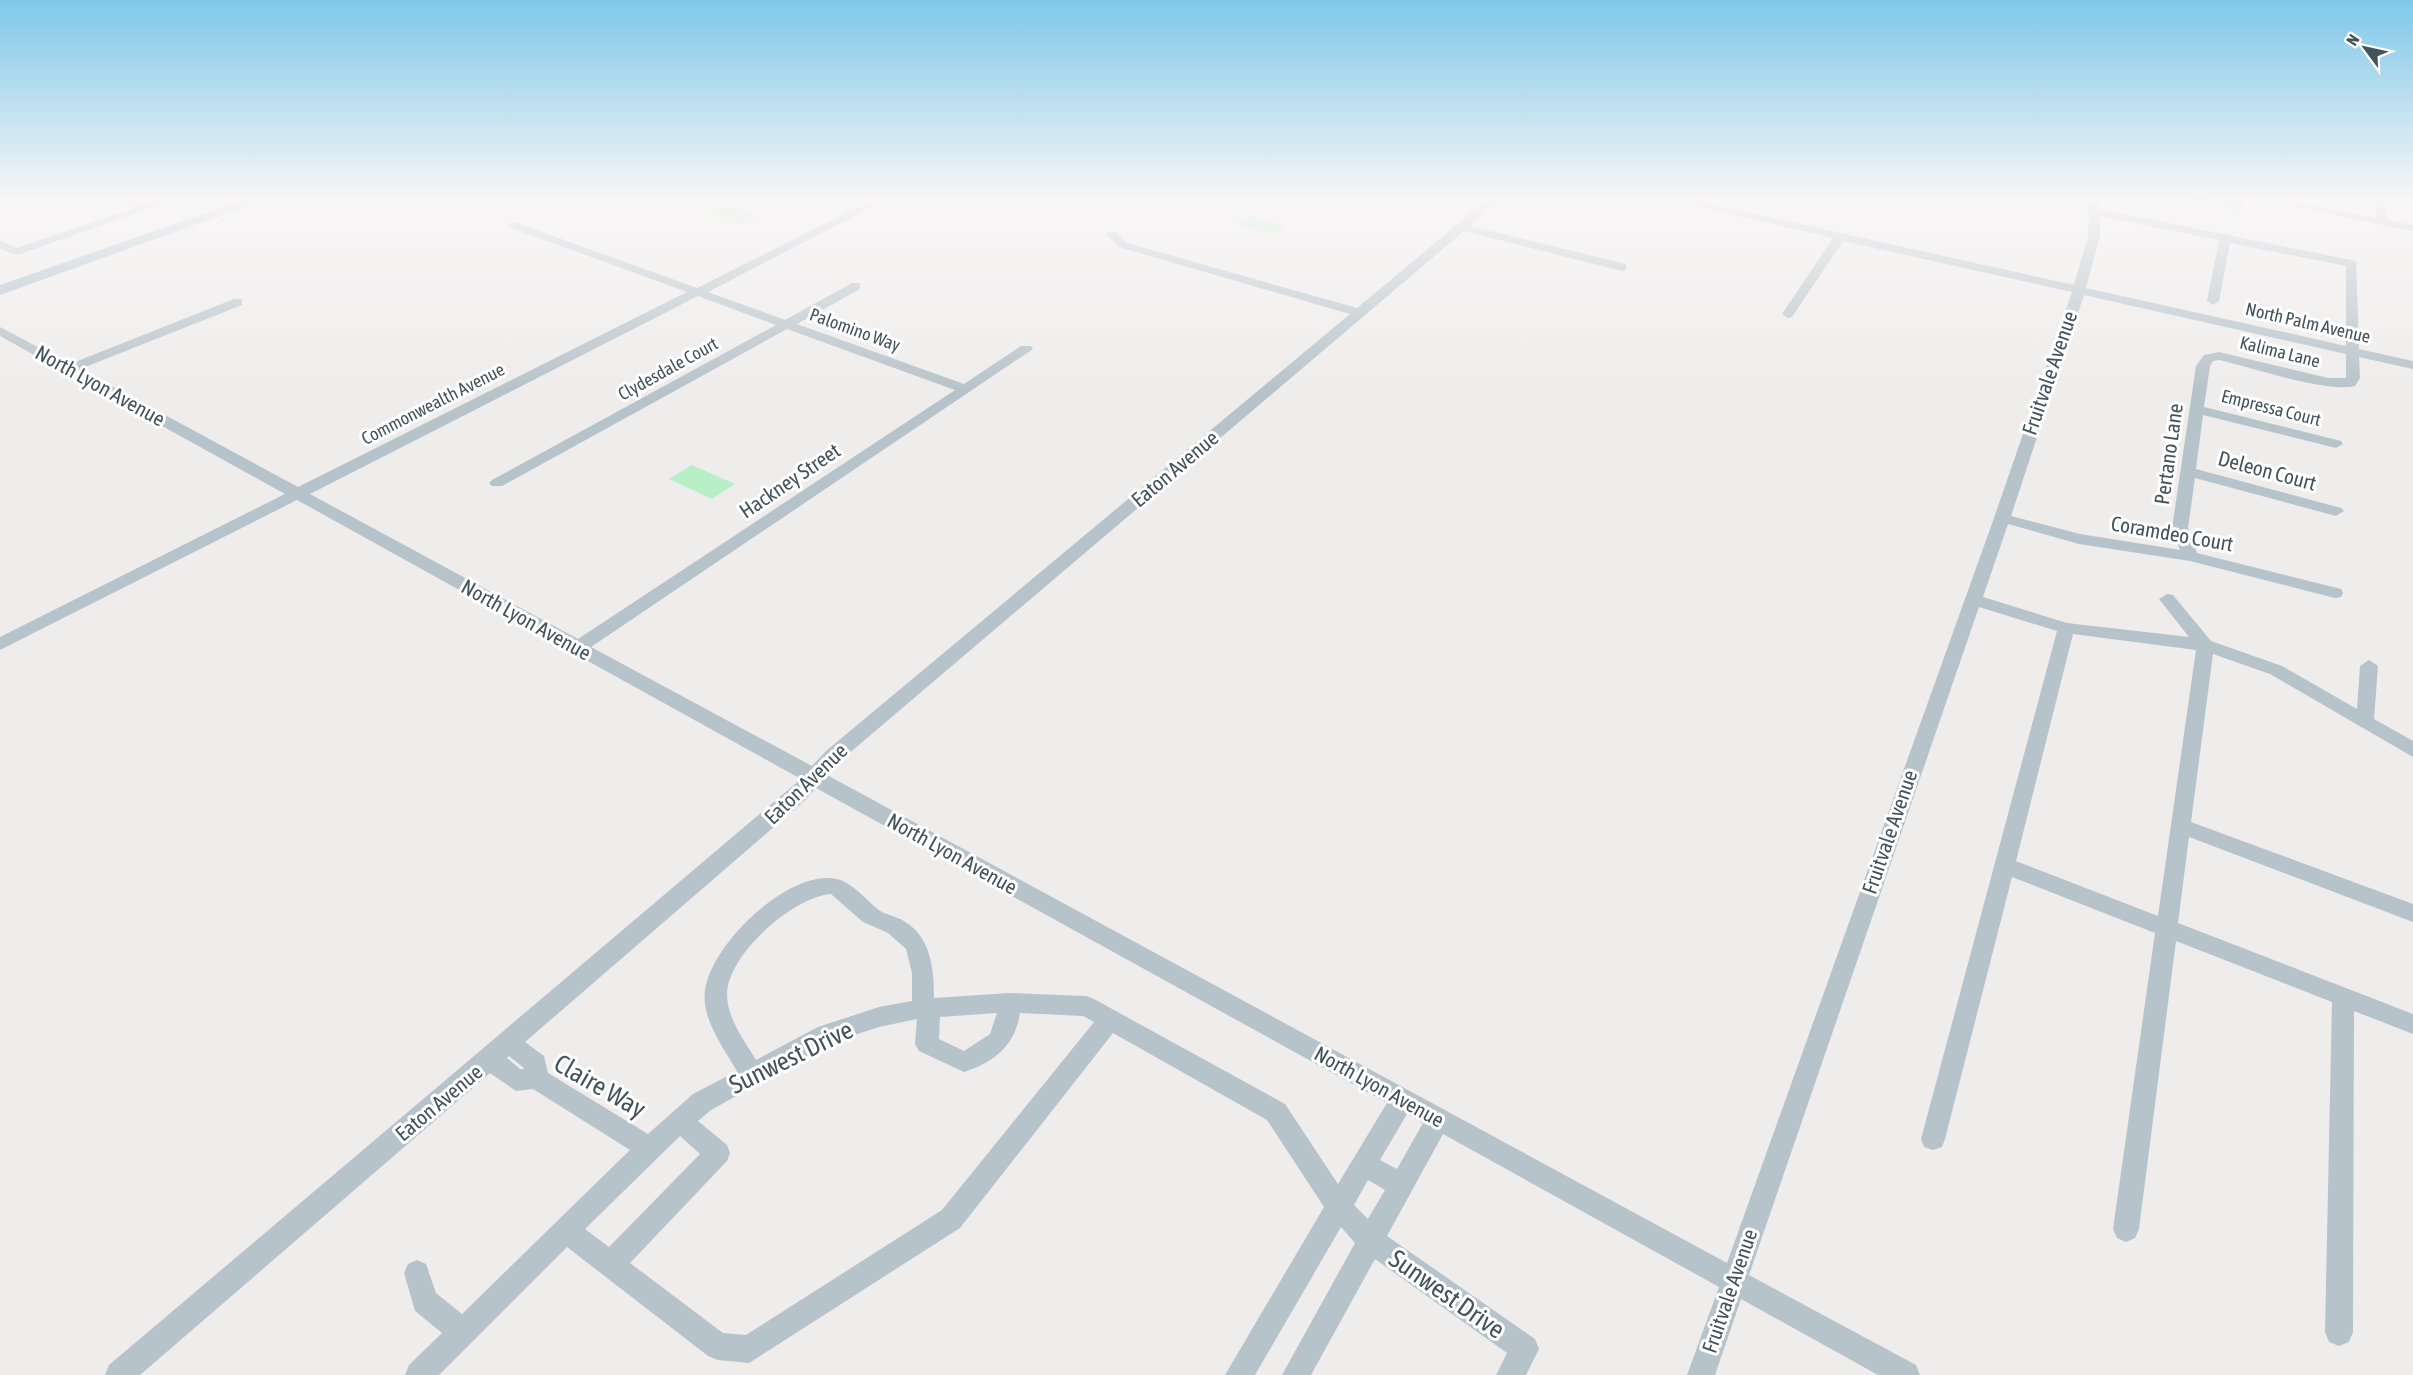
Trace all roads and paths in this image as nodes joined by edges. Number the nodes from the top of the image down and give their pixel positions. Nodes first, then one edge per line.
1 (79, 262) edge
2 (616, 262) edge
3 (758, 262) edge
4 (1183, 262) edge
5 (1420, 262) edge
6 (1603, 262) edge
7 (1823, 262) edge
8 (1953, 262) edge
9 (2087, 262) edge
10 (2220, 262) edge
11 (2343, 262) edge
12 (1622, 267) dead end
13 (856, 286) dead end
14 (0, 290) edge
15 (2079, 290) junction
16 (699, 292) junction
17 (2213, 301) dead end
18 (238, 302) dead end
19 (1359, 313) junction
20 (1788, 314) dead end
21 (787, 324) junction
22 (0, 331) edge
23 (1026, 349) dead end
24 (2352, 351) junction
25 (2209, 358) joint
26 (2413, 365) edge
27 (69, 369) junction
28 (965, 389) junction
29 (2197, 410) junction
30 (2336, 444) dead end
31 (2188, 472) junction
32 (496, 483) dead end
33 (297, 495) junction
34 (2336, 511) dead end
35 (2002, 518) junction
36 (2190, 556) junction
37 (2335, 593) dead end
38 (1972, 599) junction
39 (2167, 599) dead end
40 (2066, 628) junction
41 (0, 644) edge
42 (2205, 645) junction
43 (577, 648) junction
44 (2369, 666) dead end
45 (2365, 720) junction
46 (2413, 750) edge
47 (815, 778) junction
48 (2180, 826) junction
49 (2004, 865) junction
50 (2413, 913) edge
51 (2167, 927) junction
52 (2343, 997) junction
53 (1009, 1003) junction
54 (926, 1008) junction
55 (1110, 1019) junction
56 (2413, 1024) edge
57 (510, 1044) junction
58 (491, 1059) junction
59 (752, 1074) junction
60 (536, 1078) junction
61 (1402, 1100) junction
62 (1438, 1119) junction
63 (679, 1120) junction
64 (1933, 1138) dead end
65 (650, 1148) junction
66 (1364, 1164) junction
67 (1401, 1185) junction
68 (1339, 1207) junction
69 (2126, 1229) dead end
70 (566, 1230) junction
71 (1370, 1240) junction
72 (611, 1264) junction
73 (417, 1273) dead end
74 (1734, 1281) junction
75 (463, 1332) junction
76 (2339, 1332) dead end
77 (119, 1375) edge
78 (419, 1375) edge
79 (1239, 1375) edge
80 (1296, 1375) edge
81 (1510, 1375) edge
82 (1701, 1375) edge
83 (1906, 1375) edge

1 - 14 main road
2 - 16 street, Palomino Way
3 - 16 street, Commonwealth Avenue
4 - 19 street
5 - 19 street, Eaton Avenue
6 - 12 street
7 - 20 street
8 - 15 street, North Palm Avenue
9 - 15 street, Fruitvale Avenue
10 - 17 street
11 - 24 street
13 - 21 street, Clydesdale Court
15 - 24 street, North Palm Avenue
15 - 35 street, Fruitvale Avenue
16 - 21 street, Palomino Way
16 - 33 street, Commonwealth Avenue
18 - 27 street
19 - 47 street, Eaton Avenue
21 - 28 street, Palomino Way
21 - 32 street, Clydesdale Court
22 - 27 street, North Lyon Avenue
23 - 28 street, Hackney Street
24 - 25 street, Kalima Lane
24 - 26 street, North Palm Avenue
25 - 29 street, Pertano Lane
27 - 33 street, North Lyon Avenue
28 - 43 street, Hackney Street
29 - 30 street, Empressa Court
29 - 31 street, Pertano Lane
31 - 34 street, Deleon Court
31 - 36 street, Pertano Lane
33 - 41 street, Commonwealth Avenue
33 - 43 street, North Lyon Avenue
35 - 36 street, Coramdeo Court
35 - 38 street, Fruitvale Avenue
36 - 37 street, Coramdeo Court
38 - 40 street
38 - 74 street, Fruitvale Avenue
39 - 42 street
40 - 42 street
40 - 49 street
42 - 45 street
42 - 48 street
43 - 47 street, North Lyon Avenue
44 - 45 street
45 - 46 street
47 - 57 street, Eaton Avenue
47 - 61 street, North Lyon Avenue
48 - 50 street
48 - 51 street
49 - 51 street
49 - 64 street
51 - 52 street
51 - 69 street
52 - 56 street
52 - 76 street
53 - 54 street, Sunwest Drive
53 - 54 street
53 - 55 street, Sunwest Drive
54 - 59 street, Sunwest Drive
54 - 59 street
55 - 68 street, Sunwest Drive
55 - 72 street
57 - 58 street, Eaton Avenue
57 - 60 street
58 - 60 street, Claire Way
58 - 77 street, Eaton Avenue
59 - 63 street, Sunwest Drive
60 - 65 street, Claire Way
61 - 62 street, North Lyon Avenue
61 - 66 street
62 - 67 street, Sunwest Drive
62 - 74 street, North Lyon Avenue
63 - 65 street, Sunwest Drive
63 - 72 street
65 - 70 street, Sunwest Drive
66 - 67 street
66 - 68 street
67 - 71 street, Sunwest Drive
68 - 71 street, Sunwest Drive
68 - 79 street
70 - 72 street
70 - 75 street, Sunwest Drive
71 - 80 street
71 - 81 street, Sunwest Drive
73 - 75 street
74 - 82 street, Fruitvale Avenue
74 - 83 street, North Lyon Avenue
75 - 78 street, Sunwest Drive

